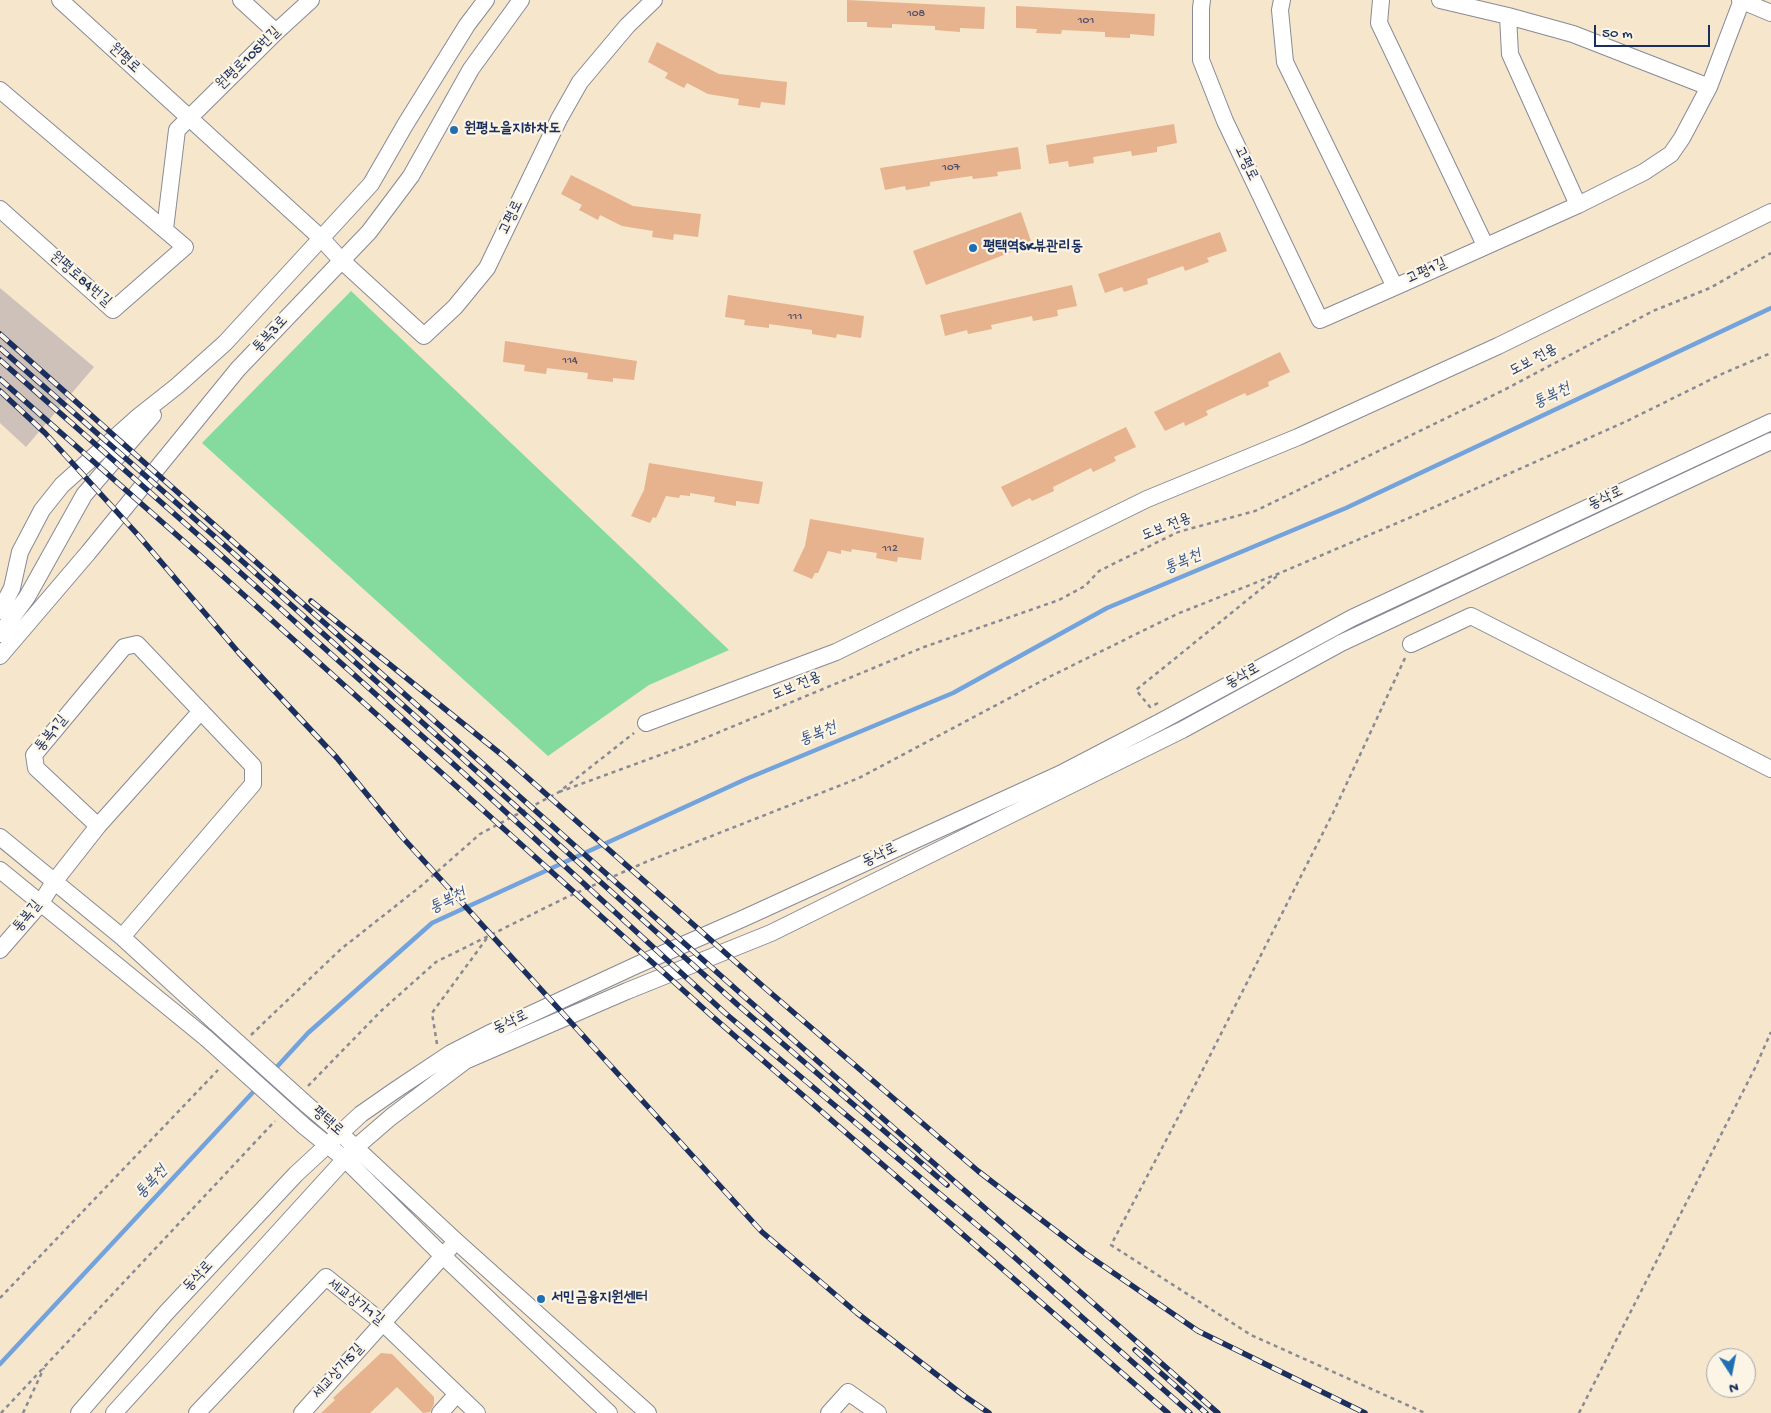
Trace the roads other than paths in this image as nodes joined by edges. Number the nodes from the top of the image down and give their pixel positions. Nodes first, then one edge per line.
1 (60, 0) edge
2 (241, 0) edge
3 (311, 0) edge
4 (486, 0) edge
5 (521, 0) edge
6 (654, 0) edge
7 (1202, 0) edge
8 (1282, 0) edge
9 (1381, 0) edge
10 (1440, 0) edge
11 (1741, 0) edge
12 (1771, 13) edge
13 (1508, 16) junction
14 (276, 32) junction
15 (1709, 87) junction
16 (0, 90) edge
17 (188, 118) junction
18 (1578, 205) junction
19 (0, 209) edge
20 (1771, 212) edge
21 (165, 229) junction
22 (321, 238) junction
23 (1485, 245) junction
24 (341, 260) junction
25 (1395, 287) junction
26 (177, 386) junction
27 (1771, 422) edge
28 (1771, 442) edge
29 (0, 611) edge
30 (0, 634) edge
31 (1411, 644) road end
32 (0, 656) edge
33 (201, 711) junction
34 (646, 723) road end
35 (1771, 769) edge
36 (98, 826) junction
37 (0, 837) edge
38 (0, 870) edge
39 (54, 882) junction
40 (40, 904) junction
41 (122, 937) junction
42 (0, 950) edge
43 (341, 1134) junction
44 (328, 1146) junction
45 (351, 1154) junction
46 (456, 1241) junction
47 (443, 1256) junction
48 (383, 1323) junction
49 (457, 1394) junction
50 (79, 1413) edge
51 (114, 1413) edge
52 (197, 1413) edge
53 (302, 1413) edge
54 (440, 1413) edge
55 (477, 1413) edge
56 (609, 1413) edge
57 (648, 1413) edge
58 (829, 1413) edge
59 (878, 1413) edge

1 - 17 street, 원평로
2 - 14 street
3 - 14 street, 원평로105번길
4 - 22 street, 통복3로
5 - 24 street, 통복3로
6 - 24 street, 고평로
7 - 25 street, 고평로
8 - 25 street, 고평1길
9 - 23 street
10 - 13 street
11 - 12 street
11 - 15 street, 고평1길
13 - 15 street
13 - 18 street
14 - 17 street, 원평로105번길
15 - 18 street, 고평1길
16 - 21 street, 원평로84번길
17 - 21 street
17 - 22 street, 원평로
18 - 23 street, 고평1길
19 - 21 street, 원평로84번길
20 - 34 street
22 - 24 street, 원평로
22 - 26 street, 통복3로
23 - 25 street, 고평1길
24 - 32 street, 통복3로
26 - 29 street, 통복3로
26 - 30 street
27 - 43 street, 동삭로
28 - 45 street, 동삭로
31 - 35 street
33 - 36 street
33 - 36 street, 통복1길
33 - 41 street, 통복1길
36 - 39 street, 통복길
37 - 39 street, 평택로
38 - 40 street, 평택로
39 - 40 street, 통복길
39 - 41 street, 평택로
40 - 42 street, 통복길
40 - 44 street, 평택로, bridge
41 - 43 street, 평택로, bridge
43 - 44 street, 동삭로
43 - 45 street, 평택로
44 - 45 street, 평택로
44 - 50 street, 동삭로
45 - 46 street, 평택로
45 - 47 street, 평택로
45 - 51 street, 동삭로
46 - 47 street, 세교상가5길
46 - 57 street, 평택로
47 - 48 street, 세교상가5길
47 - 56 street, 평택로
48 - 49 street, 세교상가1길
48 - 52 street, 세교상가1길
48 - 53 street, 세교상가5길
49 - 54 street
49 - 55 street, 세교상가1길
58 - 59 street

